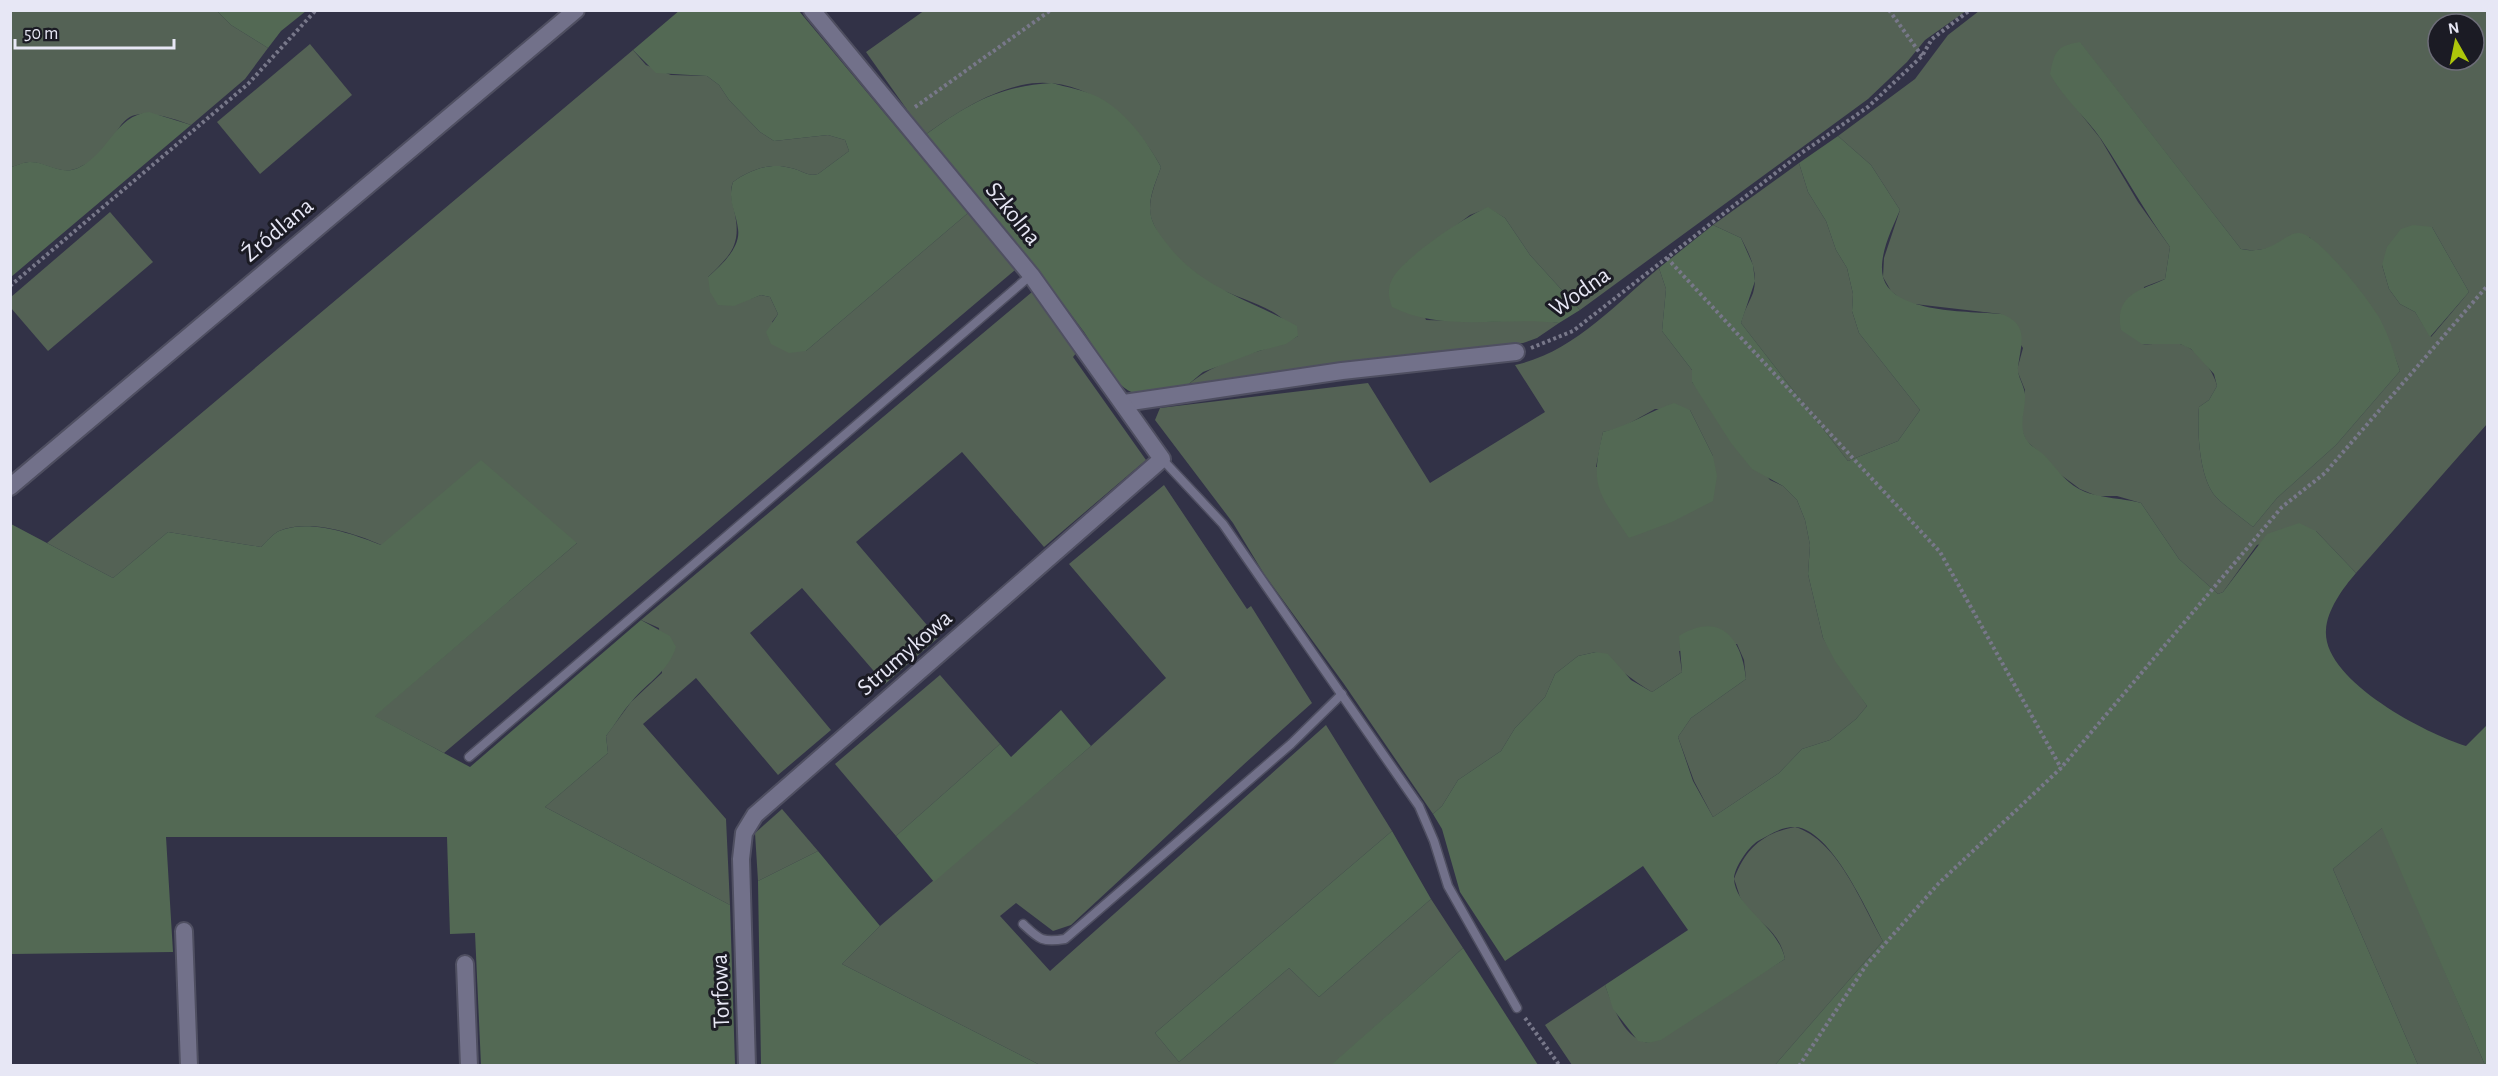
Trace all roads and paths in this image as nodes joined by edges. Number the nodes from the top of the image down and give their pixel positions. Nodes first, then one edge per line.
1 (316, 10) edge
2 (576, 10) edge
3 (812, 10) edge
4 (1051, 10) edge
5 (1889, 10) edge
6 (1970, 10) edge
7 (1922, 56) junction
8 (902, 116) junction
9 (1667, 258) junction
10 (1031, 275) junction
11 (2487, 285) edge
12 (10, 286) edge
13 (1516, 352) joint
14 (1124, 403) junction
15 (1162, 459) junction
16 (10, 487) edge
17 (1342, 694) junction
18 (469, 757) dead end
19 (2061, 768) junction
20 (742, 914) joint
21 (1023, 924) dead end
22 (184, 931) dead end
23 (465, 964) dead end
24 (1517, 1008) joint
25 (189, 1065) edge
26 (469, 1065) edge
27 (747, 1065) edge
28 (1560, 1065) edge
29 (1799, 1065) edge

1 - 12 path
2 - 16 street, Źródlana
3 - 8 street, Szkolna
4 - 8 path
5 - 7 path
6 - 7 path, Wodna
7 - 9 path, Wodna
8 - 10 street, Szkolna
9 - 13 path, Wodna
9 - 19 path
10 - 14 street, Szkolna
10 - 18 lane
11 - 19 path
13 - 14 street
14 - 15 street, Szkolna
15 - 17 lane
15 - 20 street, Strumykowa
17 - 21 lane
17 - 24 lane
19 - 29 path
20 - 27 street, Torfowa
22 - 25 street
23 - 26 street
24 - 28 path

